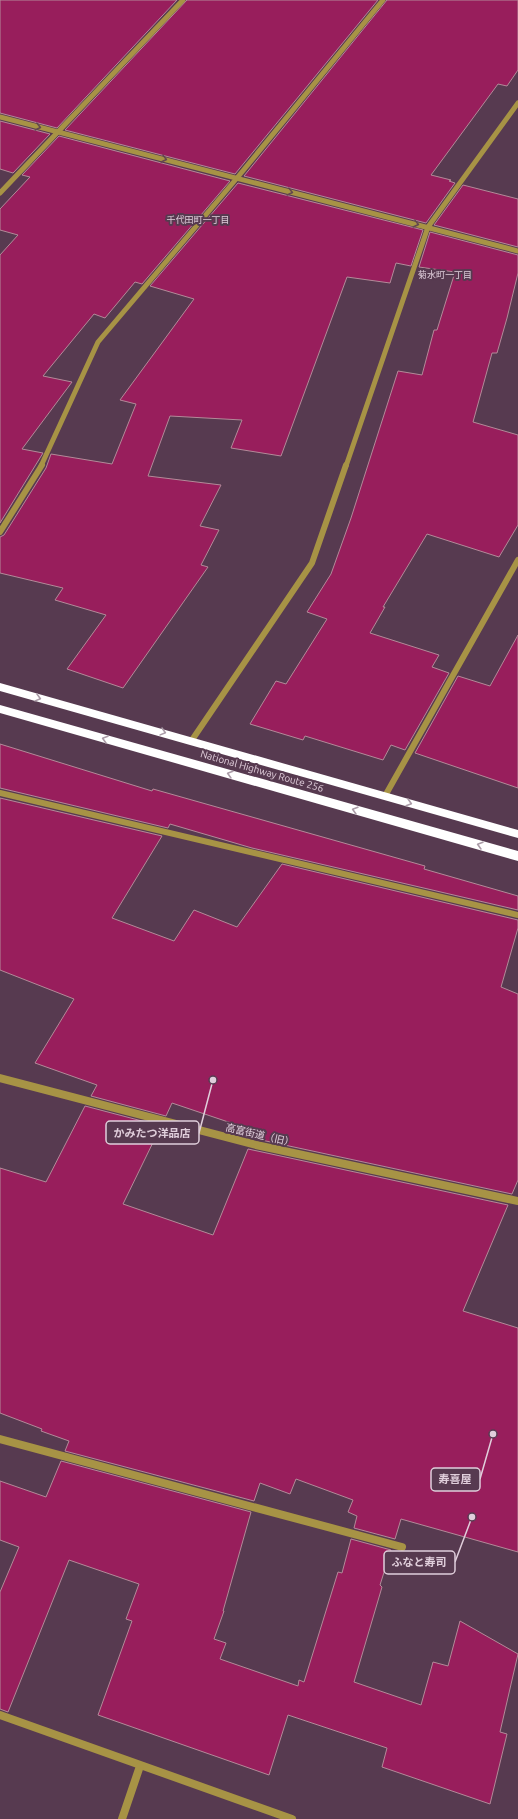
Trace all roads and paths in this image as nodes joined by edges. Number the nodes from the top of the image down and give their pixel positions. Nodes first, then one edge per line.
1 (183, 0) edge
2 (383, 0) edge
3 (518, 103) edge
4 (0, 117) edge
5 (58, 132) junction
6 (237, 178) junction
7 (0, 193) edge
8 (428, 227) junction
9 (518, 251) edge
10 (0, 532) edge
11 (518, 560) edge
12 (0, 687) edge
13 (0, 709) edge
14 (192, 740) junction
15 (0, 793) edge
16 (386, 796) junction
17 (518, 834) edge
18 (518, 856) edge
19 (518, 915) edge
20 (0, 1078) edge
21 (518, 1201) edge
22 (0, 1439) edge
23 (402, 1547) dead end
24 (0, 1715) edge
25 (140, 1766) junction
26 (122, 1819) edge
27 (292, 1819) edge

1 - 5 street
2 - 6 street
3 - 8 street
4 -> 5 street
5 -> 6 street
5 - 7 street
6 -> 8 street
6 - 10 street
8 - 9 street
8 - 14 street
11 - 16 street
12 -> 14 highway, National Highway Route 256
18 -> 13 highway, National Highway Route 256
14 - 16 highway, National Highway Route 256
15 - 19 street
16 -> 17 highway, National Highway Route 256
20 - 21 street, 高富街道（旧）
22 - 23 street
24 - 25 street
25 - 26 street
25 - 27 street

